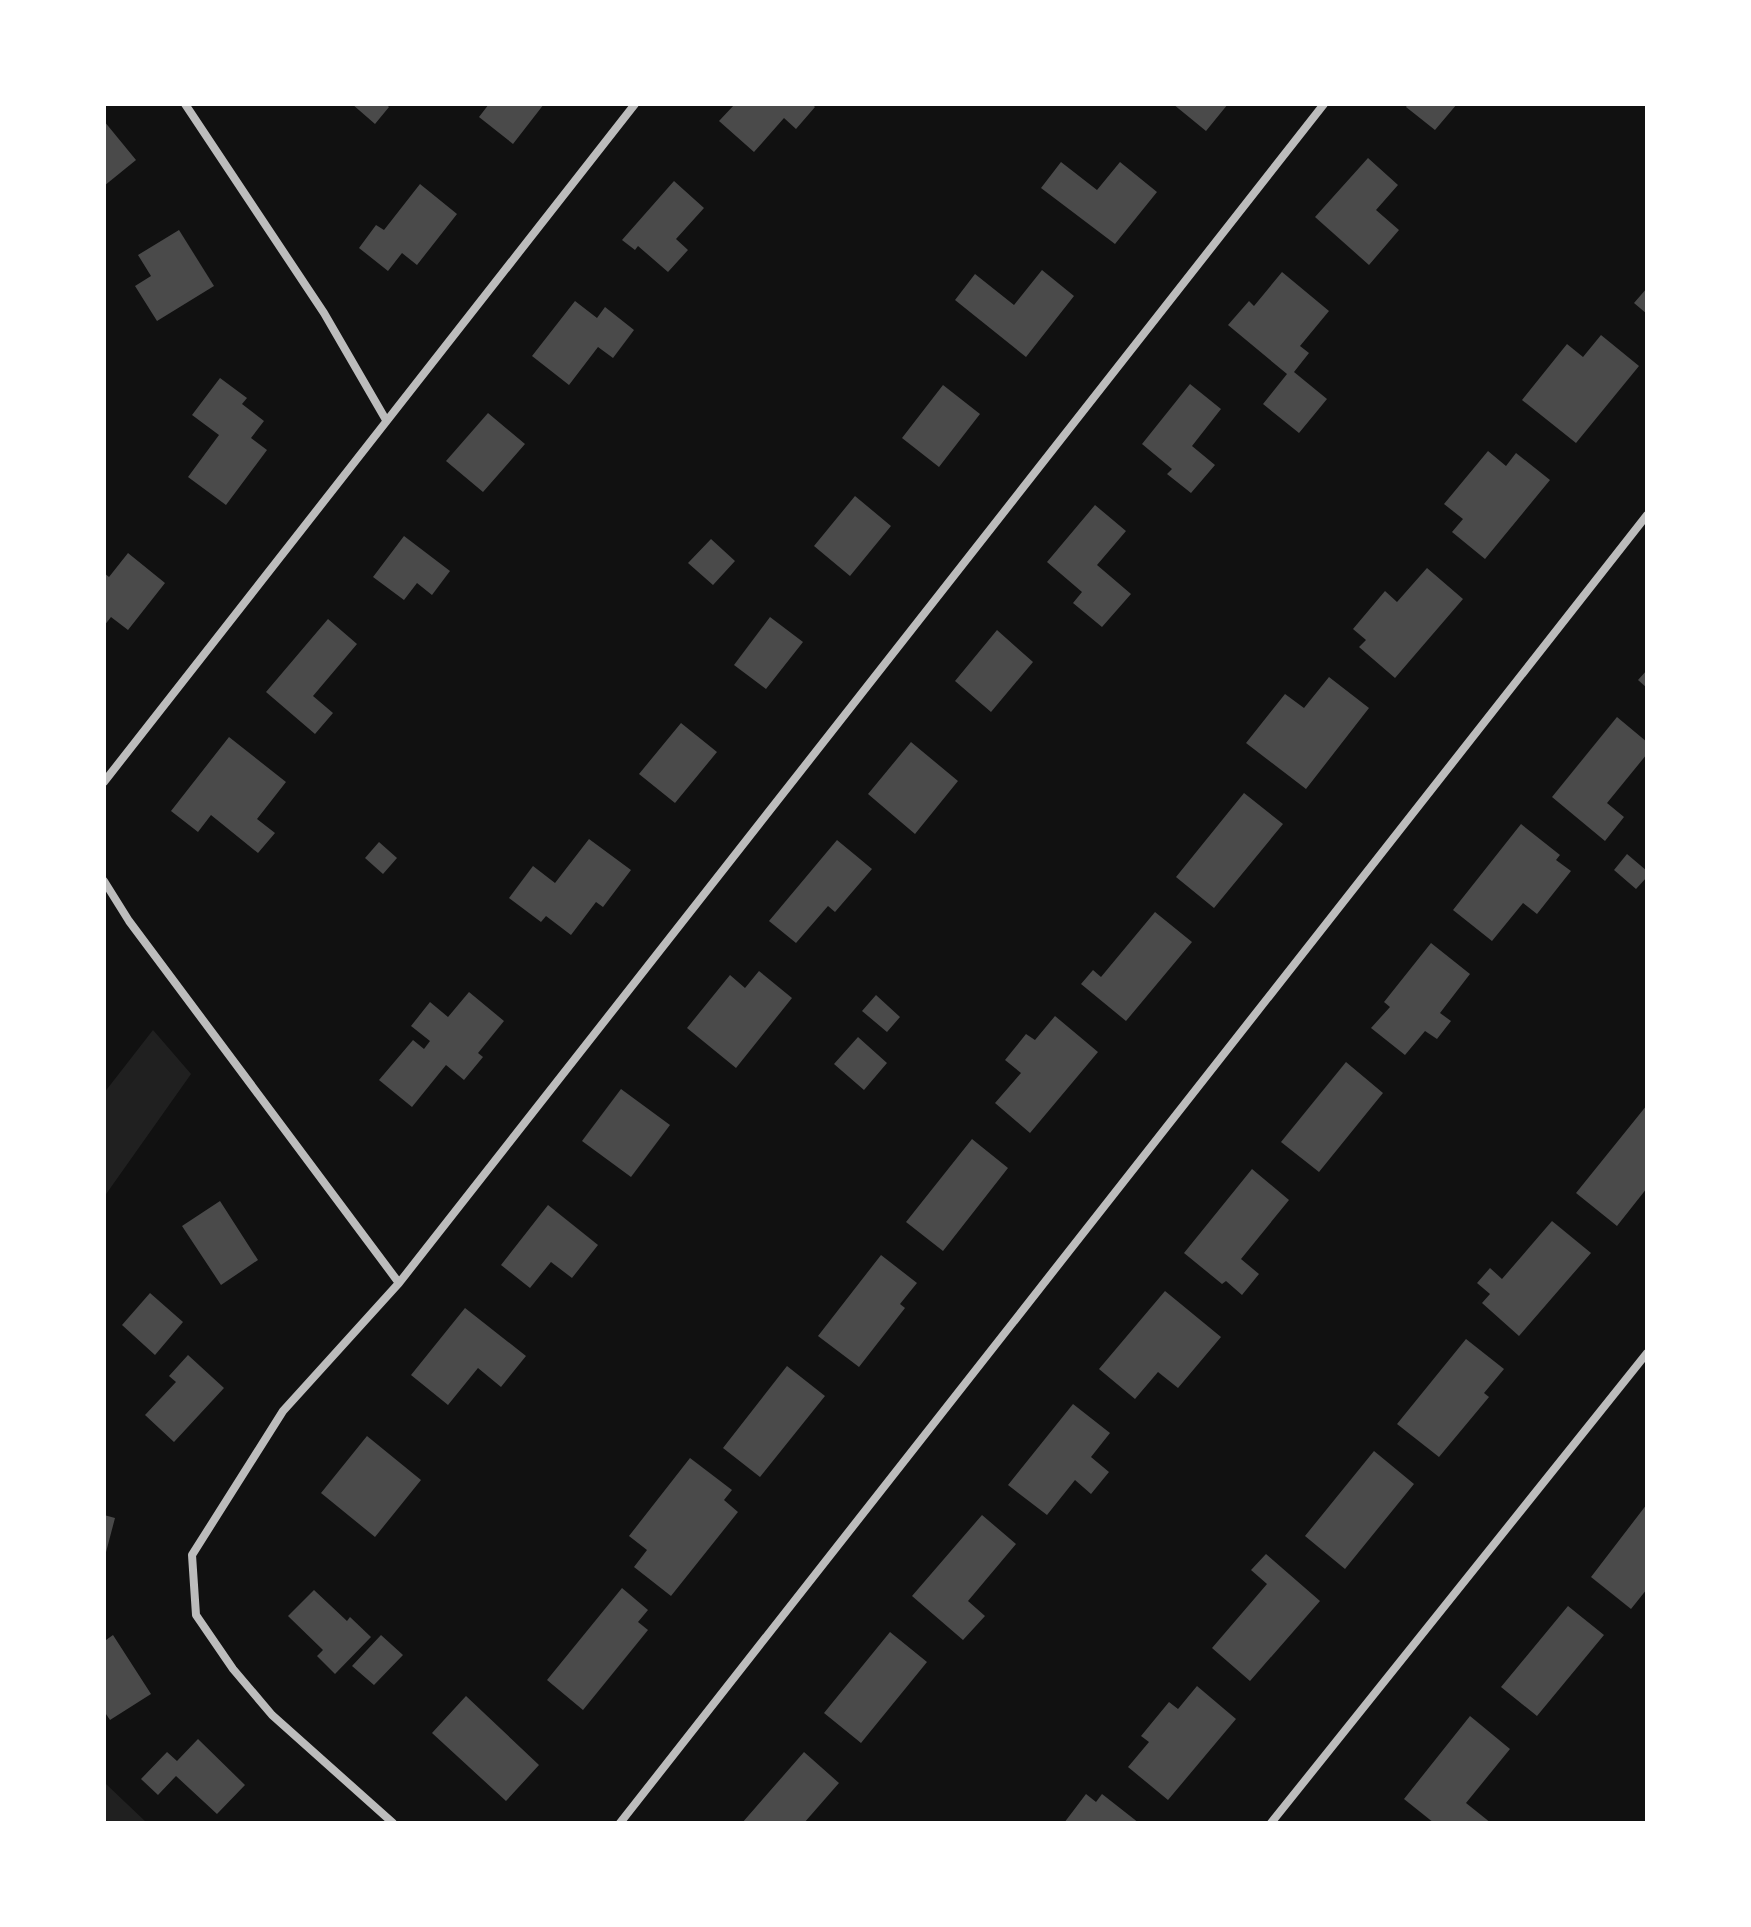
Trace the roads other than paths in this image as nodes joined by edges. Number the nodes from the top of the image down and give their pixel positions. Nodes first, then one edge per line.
1 (185, 104) edge
2 (635, 104) edge
3 (1324, 104) edge
4 (386, 420) junction
5 (1647, 515) edge
6 (104, 782) edge
7 (104, 881) edge
8 (399, 1283) junction
9 (1647, 1353) edge
10 (393, 1823) edge
11 (620, 1823) edge
12 (1271, 1823) edge

1 - 4 street
2 - 4 street
3 - 8 street
4 - 6 street
5 - 11 street
7 - 8 street
8 - 10 street
9 - 12 street

